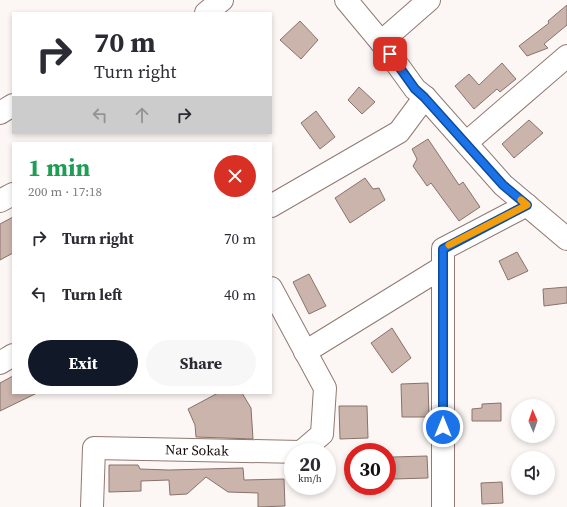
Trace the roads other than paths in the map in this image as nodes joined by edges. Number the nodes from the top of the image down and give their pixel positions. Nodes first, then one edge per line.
1 (222, 0) edge
2 (346, 0) edge
3 (429, 0) edge
4 (207, 12) edge
5 (381, 42) junction
6 (567, 56) edge
7 (424, 97) junction
8 (12, 106) edge
9 (0, 113) edge
10 (466, 143) junction
11 (272, 205) edge
12 (527, 205) junction
13 (567, 239) edge
14 (443, 267) junction
15 (272, 290) edge
16 (305, 352) junction
17 (12, 356) edge
18 (0, 363) edge
19 (312, 443) edge
20 (284, 452) edge
21 (92, 507) edge
22 (443, 507) edge

1 - 4 street
2 - 5 street
3 - 5 street
5 - 7 street
6 - 10 street
7 - 10 street
7 - 11 street
8 - 9 street
10 - 12 street
12 - 13 street
12 - 14 street
14 - 16 street
14 - 22 street
15 - 16 street
16 - 19 street
17 - 18 street
20 - 21 street, Nar Sokak

